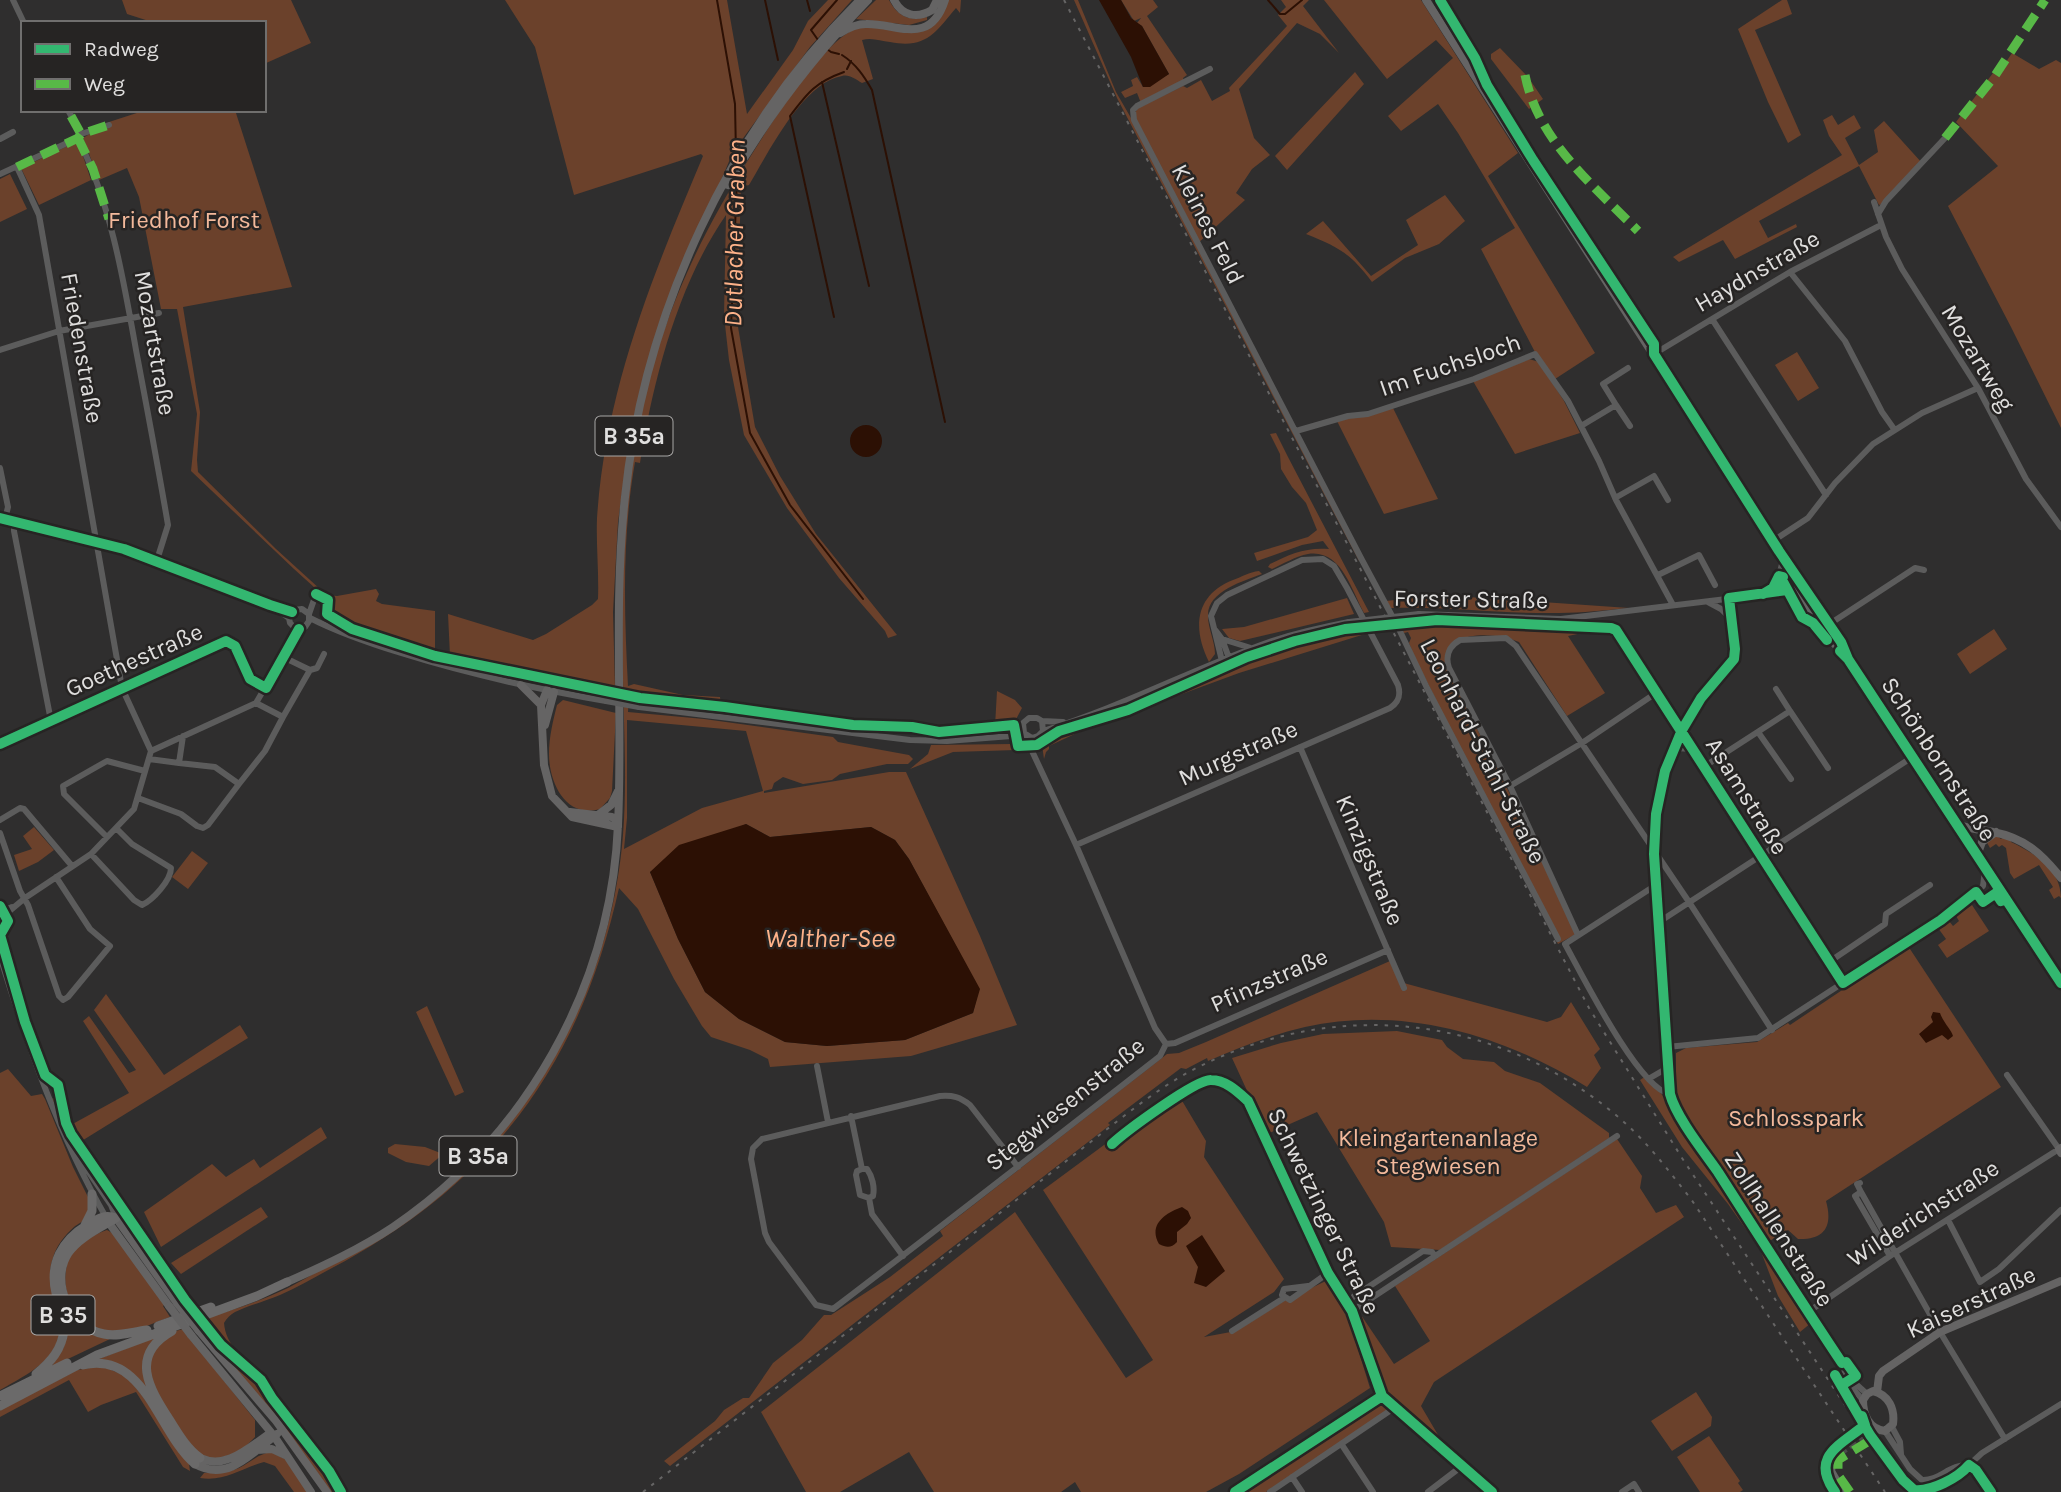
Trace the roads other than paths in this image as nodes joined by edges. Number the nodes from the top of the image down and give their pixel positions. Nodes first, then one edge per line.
1 (13, 0) edge
2 (868, 0) edge
3 (894, 0) edge
4 (937, 0) edge
5 (945, 0) edge
6 (1426, 0) edge
7 (857, 2) edge
8 (23, 21) edge
9 (829, 39) junction
10 (810, 60) junction
11 (1210, 69) dead end
12 (69, 112) edge
13 (109, 125) dead end
14 (13, 132) dead end
15 (79, 136) junction
16 (1945, 138) dead end
17 (0, 139) edge
18 (17, 167) junction
19 (0, 174) edge
20 (1874, 202) dead end
21 (1878, 214) junction
22 (708, 217) junction
23 (1881, 225) junction
24 (1790, 272) junction
25 (159, 313) dead end
26 (131, 319) junction
27 (1712, 319) junction
28 (59, 331) junction
29 (0, 350) edge
30 (1654, 354) junction
31 (1628, 368) dead end
32 (1978, 388) junction
33 (1616, 405) junction
34 (1581, 426) junction
35 (1630, 426) dead end
36 (1894, 429) junction
37 (1296, 431) junction
38 (0, 468) edge
39 (1826, 495) junction
40 (1615, 499) junction
41 (1668, 500) dead end
42 (3, 519) edge
43 (14, 521) junction
44 (2061, 527) edge
45 (95, 541) junction
46 (1773, 541) junction
47 (1779, 551) junction
48 (157, 560) junction
49 (1783, 560) junction
50 (1924, 570) dead end
51 (1658, 575) junction
52 (1797, 582) junction
53 (1715, 584) dead end
54 (1773, 587) junction
55 (1763, 594) junction
56 (1729, 598) junction
57 (1706, 601) junction
58 (1673, 605) junction
59 (302, 609) junction
60 (290, 615) junction
61 (309, 619) junction
62 (1731, 619) junction
63 (291, 626) junction
64 (1825, 627) junction
65 (299, 629) junction
66 (1214, 629) junction
67 (1616, 630) dead end
68 (1222, 639) junction
69 (287, 647) junction
70 (1253, 649) junction
71 (324, 654) dead end
72 (283, 657) junction
73 (1226, 659) junction
74 (310, 670) junction
75 (521, 685) junction
76 (122, 688) junction
77 (266, 688) junction
78 (1776, 689) dead end
79 (551, 691) junction
80 (1656, 693) junction
81 (256, 703) junction
82 (541, 705) junction
83 (1790, 711) junction
84 (283, 717) junction
85 (51, 721) junction
86 (1041, 721) junction
87 (1068, 722) junction
88 (1023, 726) junction
89 (544, 728) junction
90 (1682, 730) junction
91 (1758, 732) junction
92 (1041, 734) junction
93 (183, 736) junction
94 (1003, 736) junction
95 (1028, 736) junction
96 (1582, 743) junction
97 (0, 744) edge
98 (1300, 747) junction
99 (1673, 748) junction
100 (1694, 749) junction
101 (151, 751) junction
102 (1914, 756) junction
103 (1036, 757) junction
104 (149, 759) junction
105 (179, 763) junction
106 (1705, 766) junction
107 (1828, 768) dead end
108 (145, 771) junction
109 (1791, 779) dead end
110 (239, 784) junction
111 (1510, 786) junction
112 (620, 789) junction
113 (138, 797) junction
114 (565, 811) junction
115 (598, 815) junction
116 (0, 820) edge
117 (618, 823) junction
118 (1956, 823) junction
119 (116, 828) junction
120 (1996, 832) junction
121 (0, 833) edge
122 (107, 837) junction
123 (1076, 845) junction
124 (1654, 849) junction
125 (91, 854) junction
126 (1977, 856) junction
127 (1760, 857) junction
128 (72, 866) junction
129 (1986, 868) junction
130 (56, 877) junction
131 (2061, 878) edge
132 (1656, 885) junction
133 (1930, 885) dead end
134 (25, 898) junction
135 (1689, 902) junction
136 (14, 906) junction
137 (0, 912) edge
138 (0, 919) edge
139 (1659, 922) junction
140 (1578, 935) junction
141 (1558, 939) dead end
142 (1388, 950) junction
143 (0, 956) edge
144 (1829, 962) junction
145 (2061, 982) edge
146 (1843, 983) junction
147 (1404, 988) dead end
148 (1772, 1030) junction
149 (1166, 1044) junction
150 (1667, 1046) junction
151 (817, 1066) dead end
152 (1669, 1067) junction
153 (2007, 1075) dead end
154 (1650, 1078) junction
155 (1670, 1094) junction
156 (851, 1116) junction
157 (828, 1122) junction
158 (1618, 1136) dead end
159 (67, 1142) junction
160 (1112, 1144) dead end
161 (2060, 1150) edge
162 (1018, 1167) junction
163 (862, 1169) junction
164 (1860, 1183) dead end
165 (92, 1194) junction
166 (869, 1198) junction
167 (2061, 1210) edge
168 (110, 1219) junction
169 (1948, 1220) junction
170 (85, 1226) junction
171 (1893, 1254) junction
172 (903, 1256) junction
173 (1436, 1256) junction
174 (1328, 1273) junction
175 (2061, 1281) edge
176 (286, 1282) junction
177 (1308, 1286) junction
178 (1284, 1298) junction
179 (1347, 1301) junction
180 (1352, 1311) junction
181 (1808, 1312) junction
182 (182, 1324) junction
183 (146, 1330) junction
184 (1232, 1331) dead end
185 (1940, 1332) junction
186 (195, 1333) junction
187 (68, 1369) junction
188 (26, 1382) junction
189 (1877, 1392) junction
190 (0, 1396) edge
191 (1865, 1397) junction
192 (2061, 1405) edge
193 (0, 1406) edge
194 (1395, 1408) junction
195 (257, 1415) junction
196 (281, 1428) junction
197 (1888, 1429) junction
198 (273, 1434) junction
199 (2005, 1439) junction
200 (1342, 1445) junction
201 (255, 1447) junction
202 (1839, 1452) dead end
203 (289, 1457) junction
204 (197, 1461) junction
205 (1969, 1465) junction
206 (1462, 1466) junction
207 (1292, 1477) junction
208 (311, 1492) edge
209 (327, 1492) edge
210 (1270, 1492) edge
211 (1302, 1492) edge
212 (1373, 1492) edge
213 (1427, 1492) edge
214 (1492, 1492) edge
215 (1622, 1492) edge
216 (1639, 1492) edge
217 (1843, 1492) edge
218 (1991, 1492) edge

1 - 8 street
2 - 9 main road, B 35a
3 - 4 main road
5 - 9 main road
6 - 30 main road
7 - 9 main road, B 35a
9 - 10 main road, B 35a
10 - 22 main road, B 35a
10 - 22 main road, B 35a
11 - 37 street, Kleines Feld
12 - 15 street, Mozartstraße
13 - 15 street
14 - 17 street
15 - 18 street
15 - 26 street, Mozartstraße
16 - 21 street
18 - 19 street
18 - 28 street, Friedenstraße
20 - 21 street, Mozartweg
21 - 23 street, Mozartweg
22 - 112 main road, B 35a
23 - 24 street, Haydnstraße
23 - 32 street, Mozartweg
24 - 27 street, Haydnstraße
24 - 36 street
25 - 26 street
26 - 28 street
26 - 48 street, Mozartstraße
27 - 30 street, Haydnstraße
27 - 39 street
28 - 29 street
28 - 45 street, Friedenstraße
30 - 46 main road
31 - 33 street
32 - 36 street
32 - 44 street, Mozartweg
33 - 34 street
33 - 35 street
34 - 37 street, Im Fuchsloch
34 - 40 street, Im Fuchsloch
36 - 39 street
37 - 141 street, Leonhard-Stahl-Straße
38 - 42 street
39 - 46 street
40 - 41 street
40 - 51 street, Im Fuchsloch
42 - 43 street
43 - 45 street
43 - 85 street
45 - 48 street
45 - 76 street, Friedenstraße
46 - 47 main road
47 - 49 main road
47 - 52 main road
48 - 60 street
49 - 52 main road
49 - 54 street
50 - 64 street
51 - 53 street
51 - 58 street, Im Fuchsloch
52 - 54 street, Forster Straße
52 - 55 street, Forster Straße
52 - 64 main road, Schönbornstraße
54 - 55 street, Forster Straße
55 - 56 street, Forster Straße
56 - 57 street, Forster Straße
56 - 62 street
57 - 58 street, Forster Straße
57 - 62 street
58 - 70 street, Forster Straße, bridge
59 - 60 street
59 - 61 street
59 - 61 street
60 - 63 street
61 - 65 street
61 - 75 street
62 - 90 street
63 - 65 street
63 - 69 street
64 - 102 main road, Schönbornstraße
65 - 69 street
66 - 68 street
66 - 73 street
66 - 98 street, Murgstraße
67 - 80 street, Asamstraße
68 - 70 street
68 - 73 street
69 - 72 street
70 - 73 street, Forster Straße
71 - 74 street
72 - 74 street
72 - 77 street
73 - 87 street, Forster Straße
74 - 84 street
75 - 79 street
75 - 82 main road
76 - 77 street, Goethestraße
76 - 85 street, Goethestraße
76 - 101 street, Friedenstraße
77 - 81 street
78 - 83 street
79 - 82 main road
79 - 89 main road
79 - 94 street, bridge
80 - 90 street, Asamstraße
80 - 96 street
81 - 84 street
81 - 93 street
82 - 89 main road
83 - 91 street
83 - 107 street
84 - 110 street
85 - 97 street, Goethestraße
86 - 87 street, Forster Straße
86 - 88 street
86 - 92 street
87 - 92 street, Forster Straße
88 - 94 street
88 - 95 street
89 - 114 main road
90 - 99 street
90 - 100 street, Asamstraße
91 - 106 street
91 - 109 street
92 - 95 street
92 - 103 street, Stegwiesenstraße
93 - 101 street
93 - 105 street
94 - 95 street
95 - 103 street, Stegwiesenstraße
96 - 111 street
96 - 111 street
96 - 124 street
98 - 123 street, Murgstraße
98 - 142 street, Kinzigstraße
99 - 100 street
99 - 124 street
100 - 106 street, Asamstraße
101 - 104 street
102 - 118 main road, Schönbornstraße
102 - 127 street
103 - 123 street, Stegwiesenstraße
104 - 105 street
104 - 108 street
105 - 110 street
106 - 127 street, Asamstraße
108 - 113 street
108 - 122 street
110 - 113 street
111 - 140 street
112 - 115 main road
112 - 117 main road, B 35a
113 - 119 street
114 - 115 main road
114 - 117 main road
115 - 117 main road
116 - 128 street
117 - 176 main road, B 35a
118 - 120 main road
118 - 126 main road, Schönbornstraße
119 - 122 street
119 - 125 street
120 - 126 main road
120 - 131 main road
121 - 134 street
122 - 125 street
123 - 149 street, Stegwiesenstraße
124 - 132 street
124 - 135 street
125 - 128 street
126 - 129 main road, Schönbornstraße
127 - 135 street
127 - 144 street, Asamstraße
128 - 130 street
129 - 145 main road, Schönbornstraße
129 - 146 street
130 - 134 street
130 - 134 street
132 - 139 street
132 - 140 street
133 - 144 street
134 - 136 street
135 - 139 street
135 - 148 street
136 - 137 street
136 - 138 street
139 - 150 street
140 - 154 street
142 - 147 street, Kinzigstraße
142 - 149 street, Pfinzstraße
143 - 159 street
144 - 146 street, Asamstraße
146 - 148 street
148 - 150 street
149 - 162 street, Stegwiesenstraße
150 - 152 street
151 - 157 street
152 - 154 street
152 - 155 street
153 - 161 street
154 - 155 street
155 - 181 street, Zollhallenstraße
156 - 157 street
156 - 162 street
156 - 163 street
157 - 172 street, Stegwiesenstraße
158 - 173 street
159 - 165 street
159 - 168 street
160 - 174 street, Schwetzinger Straße
161 - 169 street, Wilderichstraße
162 - 172 street, Stegwiesenstraße
163 - 166 street
163 - 166 street
164 - 171 street
165 - 168 street
165 - 170 highway
166 - 172 street
167 - 169 street
168 - 170 highway, B 35
168 - 183 highway
168 - 186 main road, bridge
169 - 171 street, Wilderichstraße
170 - 188 highway, B 35
171 - 181 street, Wilderichstraße
171 - 185 street
173 - 179 street
173 - 180 street
174 - 177 street
174 - 179 street, Schwetzinger Straße
175 - 185 main road, Kaiserstraße
176 - 182 highway, B 35a
176 - 183 highway, B 35a
177 - 178 street
177 - 178 street
178 - 184 street
179 - 180 street, Schwetzinger Straße
180 - 194 street, Schwetzinger Straße
181 - 191 street, Zollhallenstraße
182 - 187 highway, B 35a
182 - 204 highway
183 - 188 highway, B 35a
185 - 189 main road, Kaiserstraße
185 - 199 street
186 - 195 main road
186 - 196 main road
187 - 193 highway, B 35
187 - 204 highway, B 35
188 - 190 highway, B 35
189 - 191 main road
189 - 197 main road
191 - 197 main road
192 - 199 street
194 - 200 street
194 - 206 street, Schwetzinger Straße
195 - 198 main road
195 - 201 main road
196 - 198 main road
196 - 209 main road
197 - 205 street
198 - 201 main road
198 - 203 main road
199 - 205 street
200 - 207 street
200 - 212 street
201 - 203 main road
201 - 204 main road
202 - 217 main road
203 - 208 main road
205 - 218 street
206 - 213 street
206 - 214 street, Schwetzinger Straße
207 - 210 street
207 - 211 street
215 - 216 street

